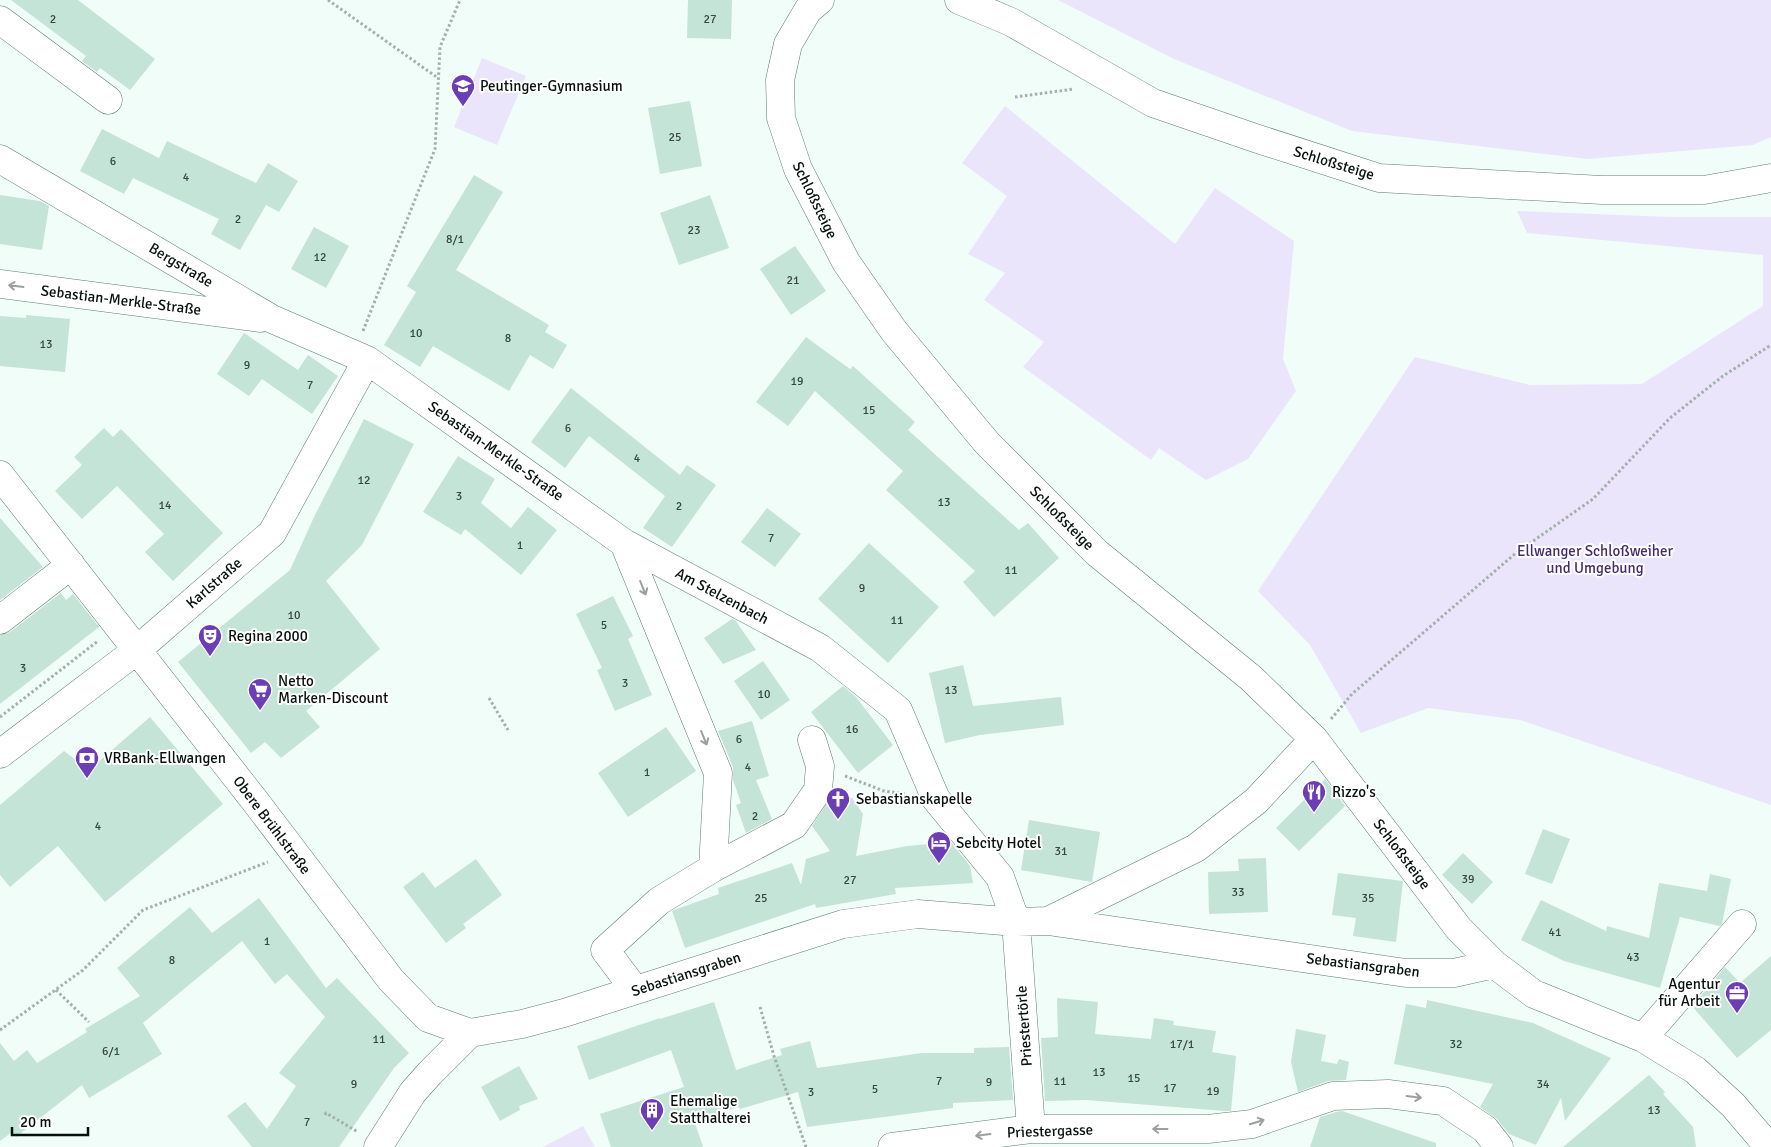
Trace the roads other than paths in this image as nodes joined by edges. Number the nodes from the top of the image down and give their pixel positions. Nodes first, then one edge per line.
1 (959, 0) edge
2 (810, 3) edge
3 (0, 20) edge
4 (108, 100) dead end
5 (0, 158) edge
6 (1771, 178) edge
7 (0, 284) edge
8 (272, 319) junction
9 (361, 357) junction
10 (0, 475) edge
11 (624, 543) junction
12 (71, 565) junction
13 (0, 620) edge
14 (137, 650) junction
15 (1314, 738) junction
16 (812, 740) dead end
17 (0, 754) edge
18 (713, 868) junction
19 (1048, 921) junction
20 (1016, 922) junction
21 (1742, 924) dead end
22 (1494, 964) junction
23 (634, 990) junction
24 (470, 1033) junction
25 (1643, 1038) junction
26 (1032, 1129) junction
27 (1209, 1138) edge
28 (378, 1146) edge
29 (892, 1147) edge
30 (1499, 1147) edge
31 (1769, 1147) edge

1 - 6 street, Schloßsteige
2 - 15 street, Schloßsteige
3 - 4 street
5 - 8 street, Bergstraße
8 -> 7 street, Sebastian-Merkle-Straße
8 - 9 street, Bergstraße
9 - 11 street, Sebastian-Merkle-Straße
9 - 14 street, Karlstraße
10 - 12 street, Obere Brühlstraße
11 -> 18 street
11 - 20 street, Am Stelzenbach
12 - 13 street
12 - 14 street, Obere Brühlstraße
14 - 17 street, Karlstraße
14 - 24 street, Obere Brühlstraße
15 - 19 street, Sebastiansgraben
15 - 22 street, Schloßsteige
16 - 18 street
18 - 23 street
19 - 20 street, Sebastiansgraben
19 - 22 street, Sebastiansgraben
20 - 23 street, Sebastiansgraben
20 - 26 street, Priestertörle
21 - 25 street
22 - 25 street
23 - 24 street, Sebastiansgraben
24 - 28 street
25 - 31 street
27 -> 26 street, Priestergasse
26 -> 29 street, Priestergasse
27 -> 30 street, Priestergasse

